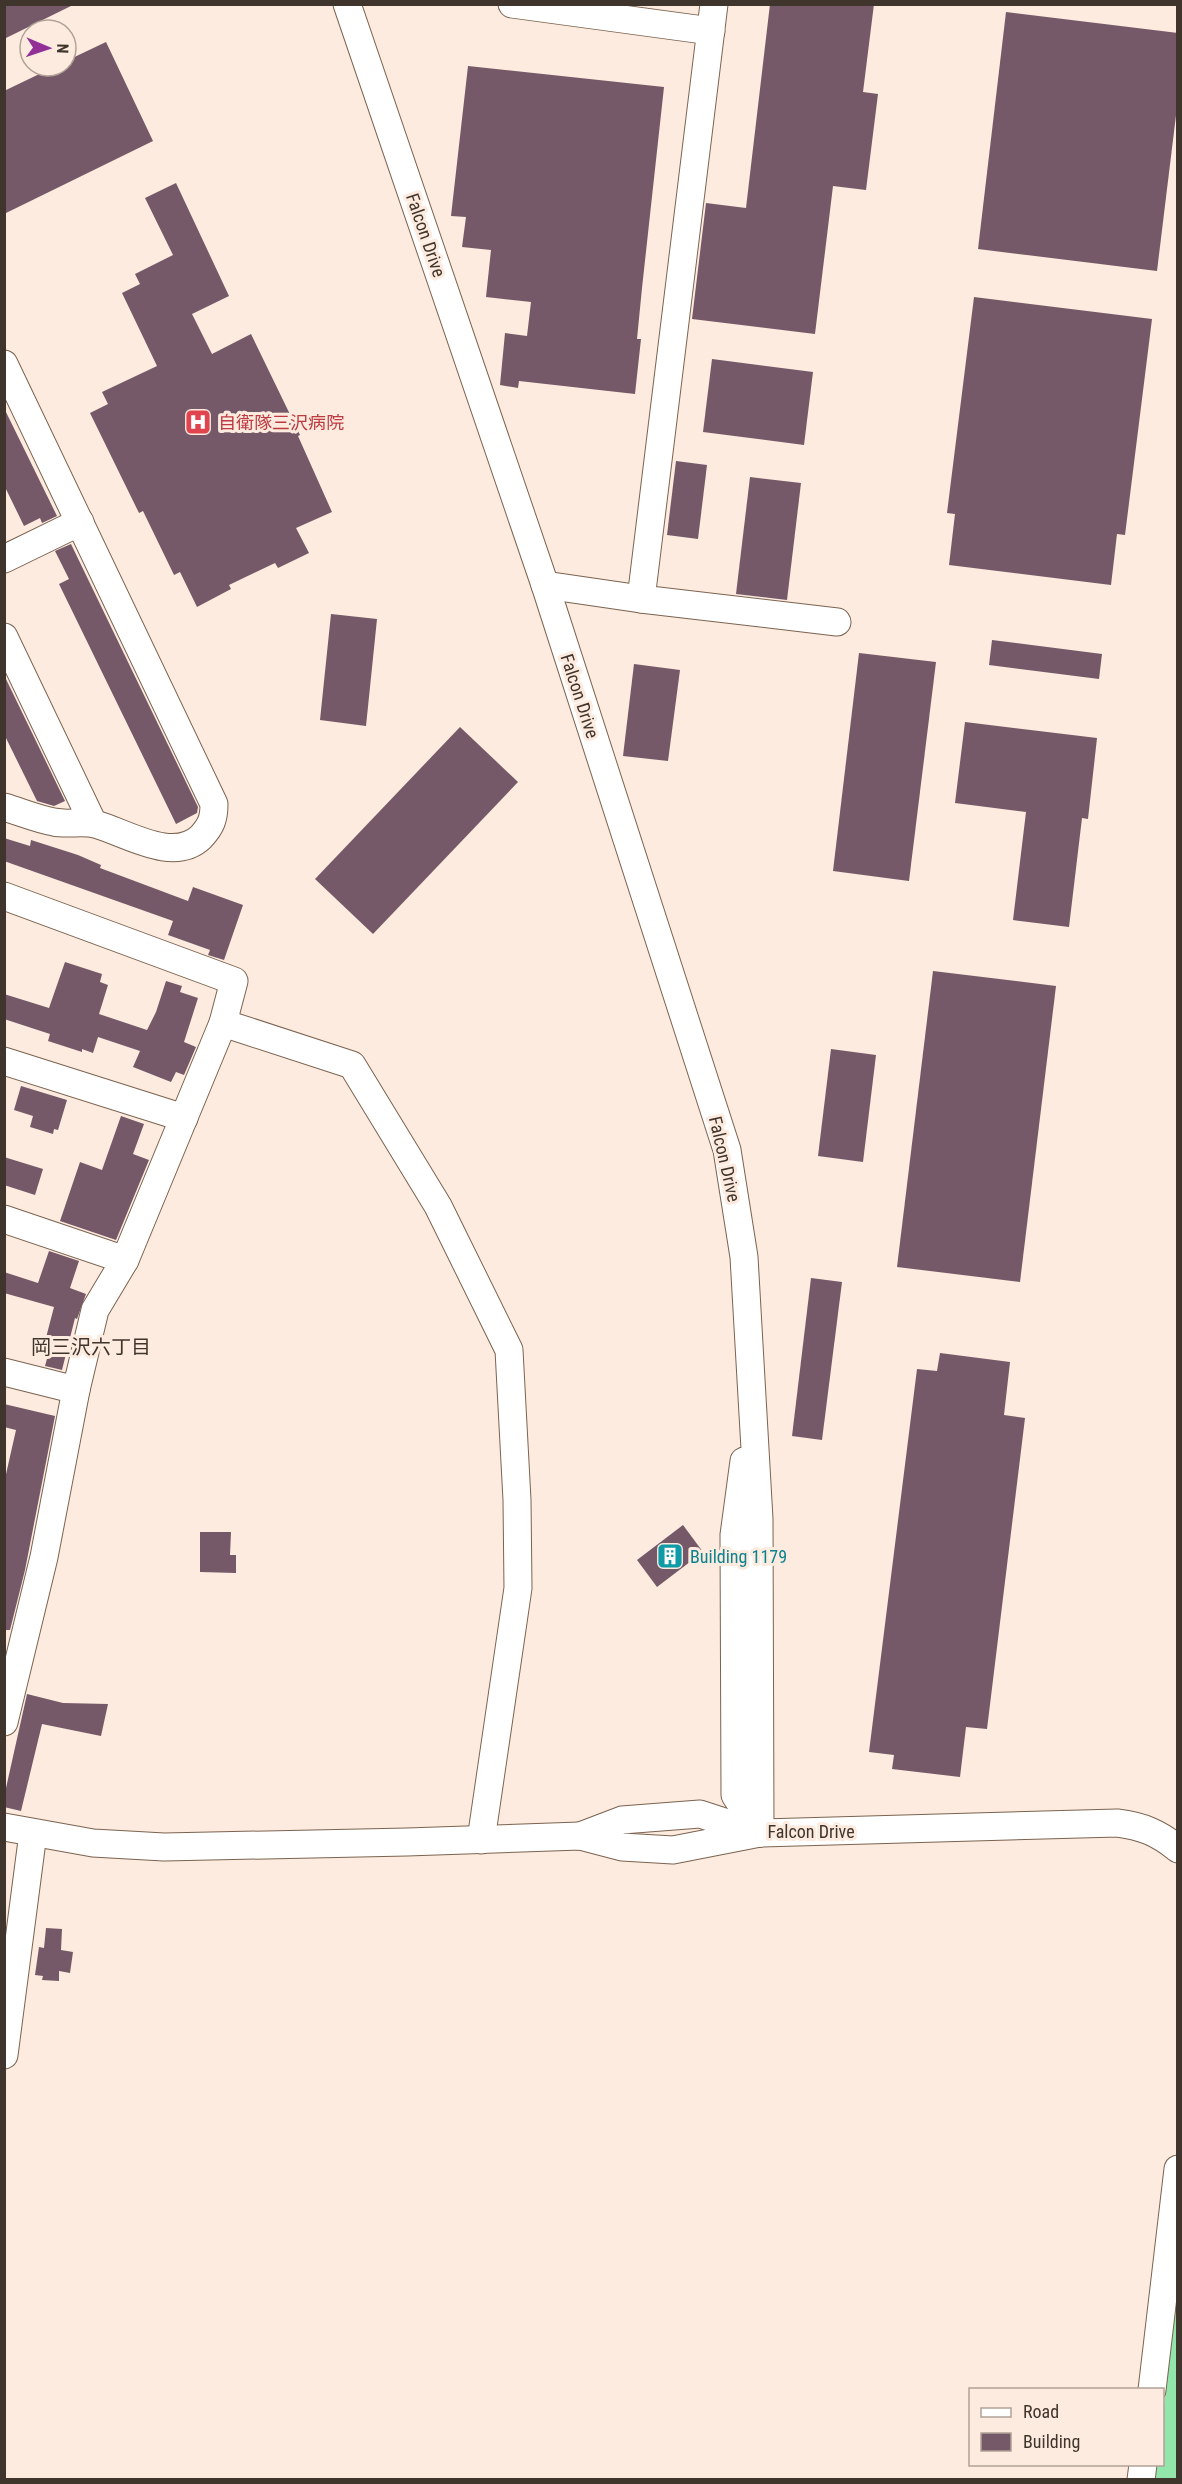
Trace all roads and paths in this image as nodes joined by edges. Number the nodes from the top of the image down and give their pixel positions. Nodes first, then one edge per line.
1 (347, 4) edge
2 (512, 4) edge
3 (714, 4) edge
4 (711, 31) junction
5 (4, 364) edge
6 (80, 522) junction
7 (4, 559) edge
8 (545, 585) junction
9 (641, 599) junction
10 (837, 622) dead end
11 (4, 637) edge
12 (4, 807) edge
13 (93, 824) junction
14 (4, 896) edge
15 (223, 1023) junction
16 (4, 1061) edge
17 (184, 1118) junction
18 (4, 1219) edge
19 (125, 1260) junction
20 (4, 1372) edge
21 (75, 1390) junction
22 (753, 1401) junction
23 (4, 1722) edge
24 (734, 1773) junction
25 (700, 1814) junction
26 (4, 1827) edge
27 (33, 1833) junction
28 (760, 1833) junction
29 (580, 1836) junction
30 (481, 1840) junction
31 (1178, 1849) edge
32 (7, 2021) edge
33 (4, 2055) edge
34 (1178, 2169) edge
35 (1152, 2388) edge

1 - 8 street, Falcon Drive
2 - 4 street
3 - 4 street
4 - 9 street
5 - 6 street
6 - 7 street
6 - 13 street
8 - 9 street
8 - 22 street, Falcon Drive
9 - 10 street
11 - 13 street
12 - 13 street
14 - 15 street
15 - 17 street
15 - 30 street
16 - 17 street
17 - 19 street
18 - 19 street
19 - 21 street
20 - 21 street
21 - 23 street
22 - 24 street, Falcon Drive
22 - 28 street, Falcon Drive
24 - 25 street
24 - 28 street, Falcon Drive
25 - 28 street
25 - 29 street
26 - 27 street
27 - 30 street
27 - 32 street
28 - 29 street
28 - 31 street, Falcon Drive
29 - 30 street
32 - 33 street
34 - 35 street

